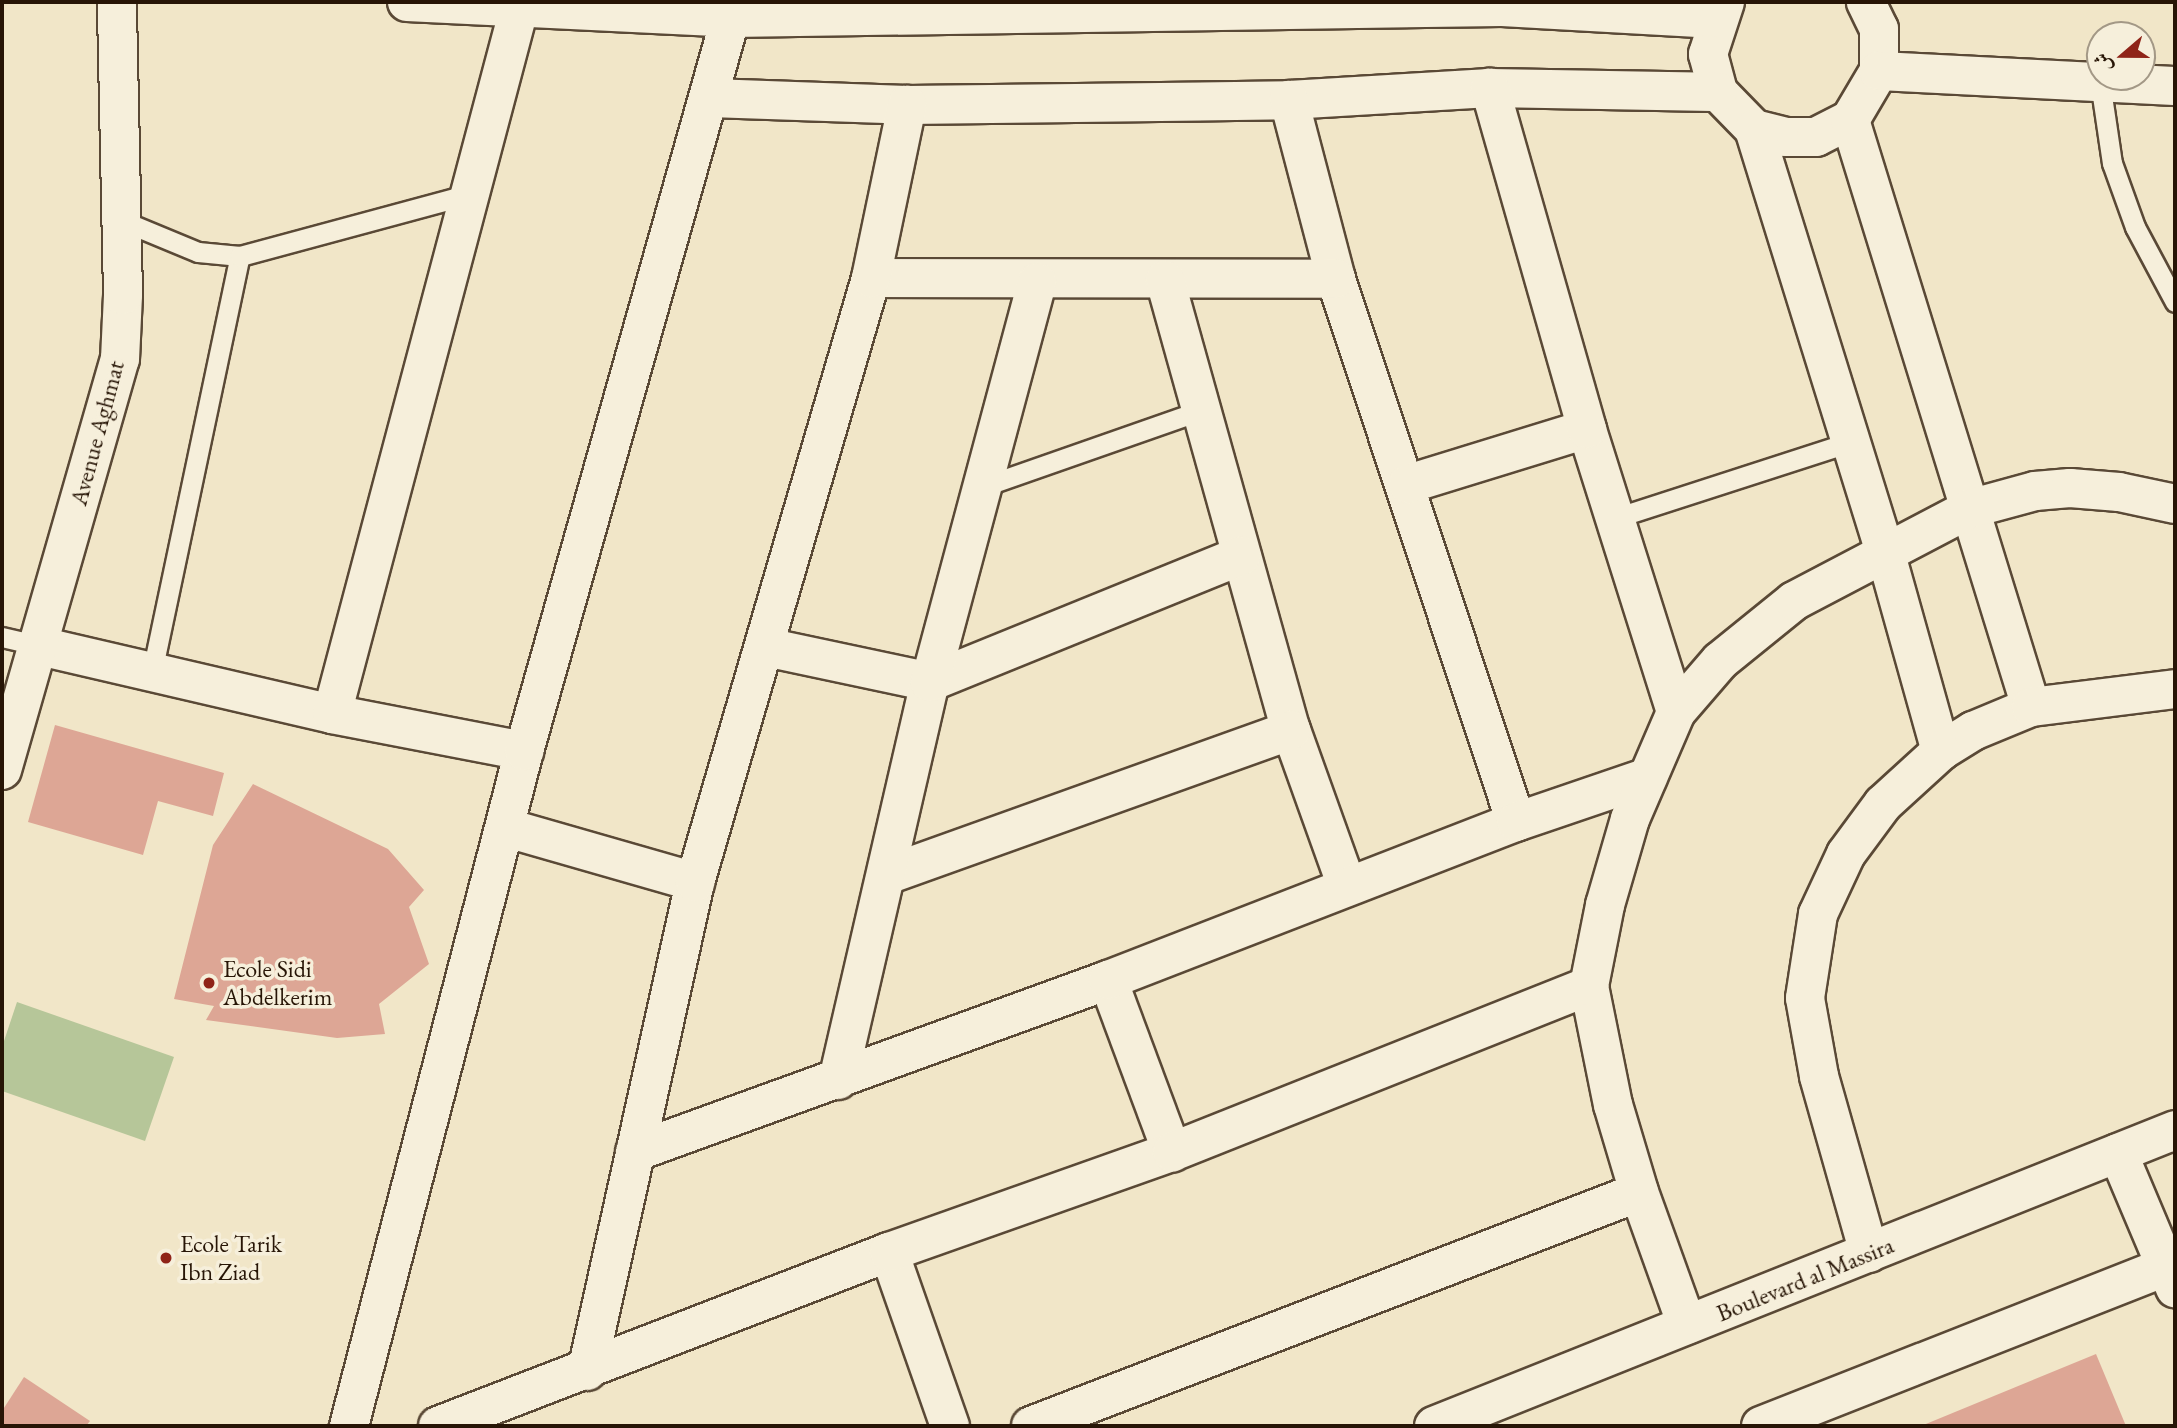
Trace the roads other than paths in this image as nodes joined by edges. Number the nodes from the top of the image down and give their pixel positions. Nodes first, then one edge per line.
1 (117, 2) edge
2 (407, 2) edge
3 (1867, 2) edge
4 (1501, 4) edge
5 (520, 5) junction
6 (733, 10) edge
7 (1721, 10) edge
8 (1879, 71) junction
9 (2086, 81) edge
10 (2156, 85) edge
11 (2175, 86) edge
12 (1490, 88) junction
13 (2101, 91) edge
14 (1718, 92) junction
15 (710, 98) junction
16 (1289, 100) junction
17 (907, 105) junction
18 (1850, 120) junction
19 (1754, 129) junction
20 (470, 194) junction
21 (123, 221) junction
22 (240, 256) junction
23 (872, 278) junction
24 (1165, 279) junction
25 (1336, 279) junction
26 (1037, 282) junction
27 (2175, 302) edge
28 (1199, 411) junction
29 (1587, 429) junction
30 (1852, 442) junction
31 (1408, 484) junction
32 (982, 488) junction
33 (2175, 505) edge
34 (1969, 509) junction
35 (1615, 518) junction
36 (1885, 551) junction
37 (1241, 556) junction
38 (2, 637) edge
39 (40, 646) junction
40 (766, 647) junction
41 (152, 672) junction
42 (2173, 679) edge
43 (930, 682) junction
44 (2031, 707) junction
45 (1676, 712) junction
46 (332, 714) junction
47 (1291, 730) junction
48 (524, 751) junction
49 (1941, 751) junction
50 (2, 770) edge
51 (1648, 777) junction
52 (1516, 822) junction
53 (507, 828) junction
54 (887, 875) junction
55 (695, 882) junction
56 (1347, 886) junction
57 (1108, 980) junction
58 (1589, 986) junction
59 (838, 1080) junction
60 (2175, 1130) edge
61 (635, 1152) junction
62 (1172, 1152) junction
63 (2118, 1153) junction
64 (1639, 1192) junction
65 (889, 1252) junction
66 (1869, 1253) junction
67 (2173, 1273) edge
68 (1687, 1325) junction
69 (587, 1371) junction
70 (349, 1426) edge
71 (438, 1426) edge
72 (950, 1426) edge
73 (1031, 1426) edge
74 (1434, 1426) edge
75 (1761, 1426) edge

1 - 21 street, Avenue Aghmat
2 - 5 street
3 - 8 street
4 - 6 street
4 - 7 street
5 - 6 street
5 - 20 street
6 - 15 street
7 - 14 street
8 - 9 street
8 - 18 street
10 - 11 street
12 - 14 street
12 - 16 street
12 - 29 street
13 - 27 lane
14 - 19 street
15 - 17 street
15 - 48 street
16 - 17 street
16 - 25 street
17 - 23 street
18 - 19 street
18 - 34 street
19 - 30 street
20 - 22 lane
20 - 46 street
21 - 22 lane
21 - 39 street, Avenue Aghmat
22 - 41 lane
23 - 26 street
23 - 40 street
24 - 25 street
24 - 26 street
24 - 28 street
25 - 31 street
26 - 32 street
28 - 32 lane
28 - 37 street
29 - 31 street
29 - 35 street
30 - 35 lane
30 - 36 street
31 - 52 street
32 - 43 street
33 - 34 street
34 - 36 street
34 - 44 street
35 - 45 street
36 - 45 street
36 - 49 street
37 - 43 street
37 - 47 street
38 - 39 lane
39 - 41 street
39 - 50 street, Avenue Aghmat
40 - 43 street
40 - 55 street
41 - 46 street
42 - 44 street
43 - 54 street
44 - 49 street
45 - 51 street
46 - 48 street
47 - 54 street
47 - 56 street
48 - 53 street
49 - 66 street
51 - 52 street
51 - 58 street
52 - 56 street
53 - 55 street
53 - 70 street
54 - 59 street
55 - 61 street
56 - 57 street
57 - 59 street
57 - 62 street
58 - 62 street
58 - 64 street
59 - 61 street
60 - 63 street, Boulevard al Massira
61 - 69 street
62 - 65 street
63 - 66 street, Boulevard al Massira
63 - 67 street
64 - 68 street
64 - 73 street
65 - 69 street
65 - 72 street
66 - 68 street, Boulevard al Massira
67 - 75 street
68 - 74 street, Boulevard al Massira
69 - 71 street

